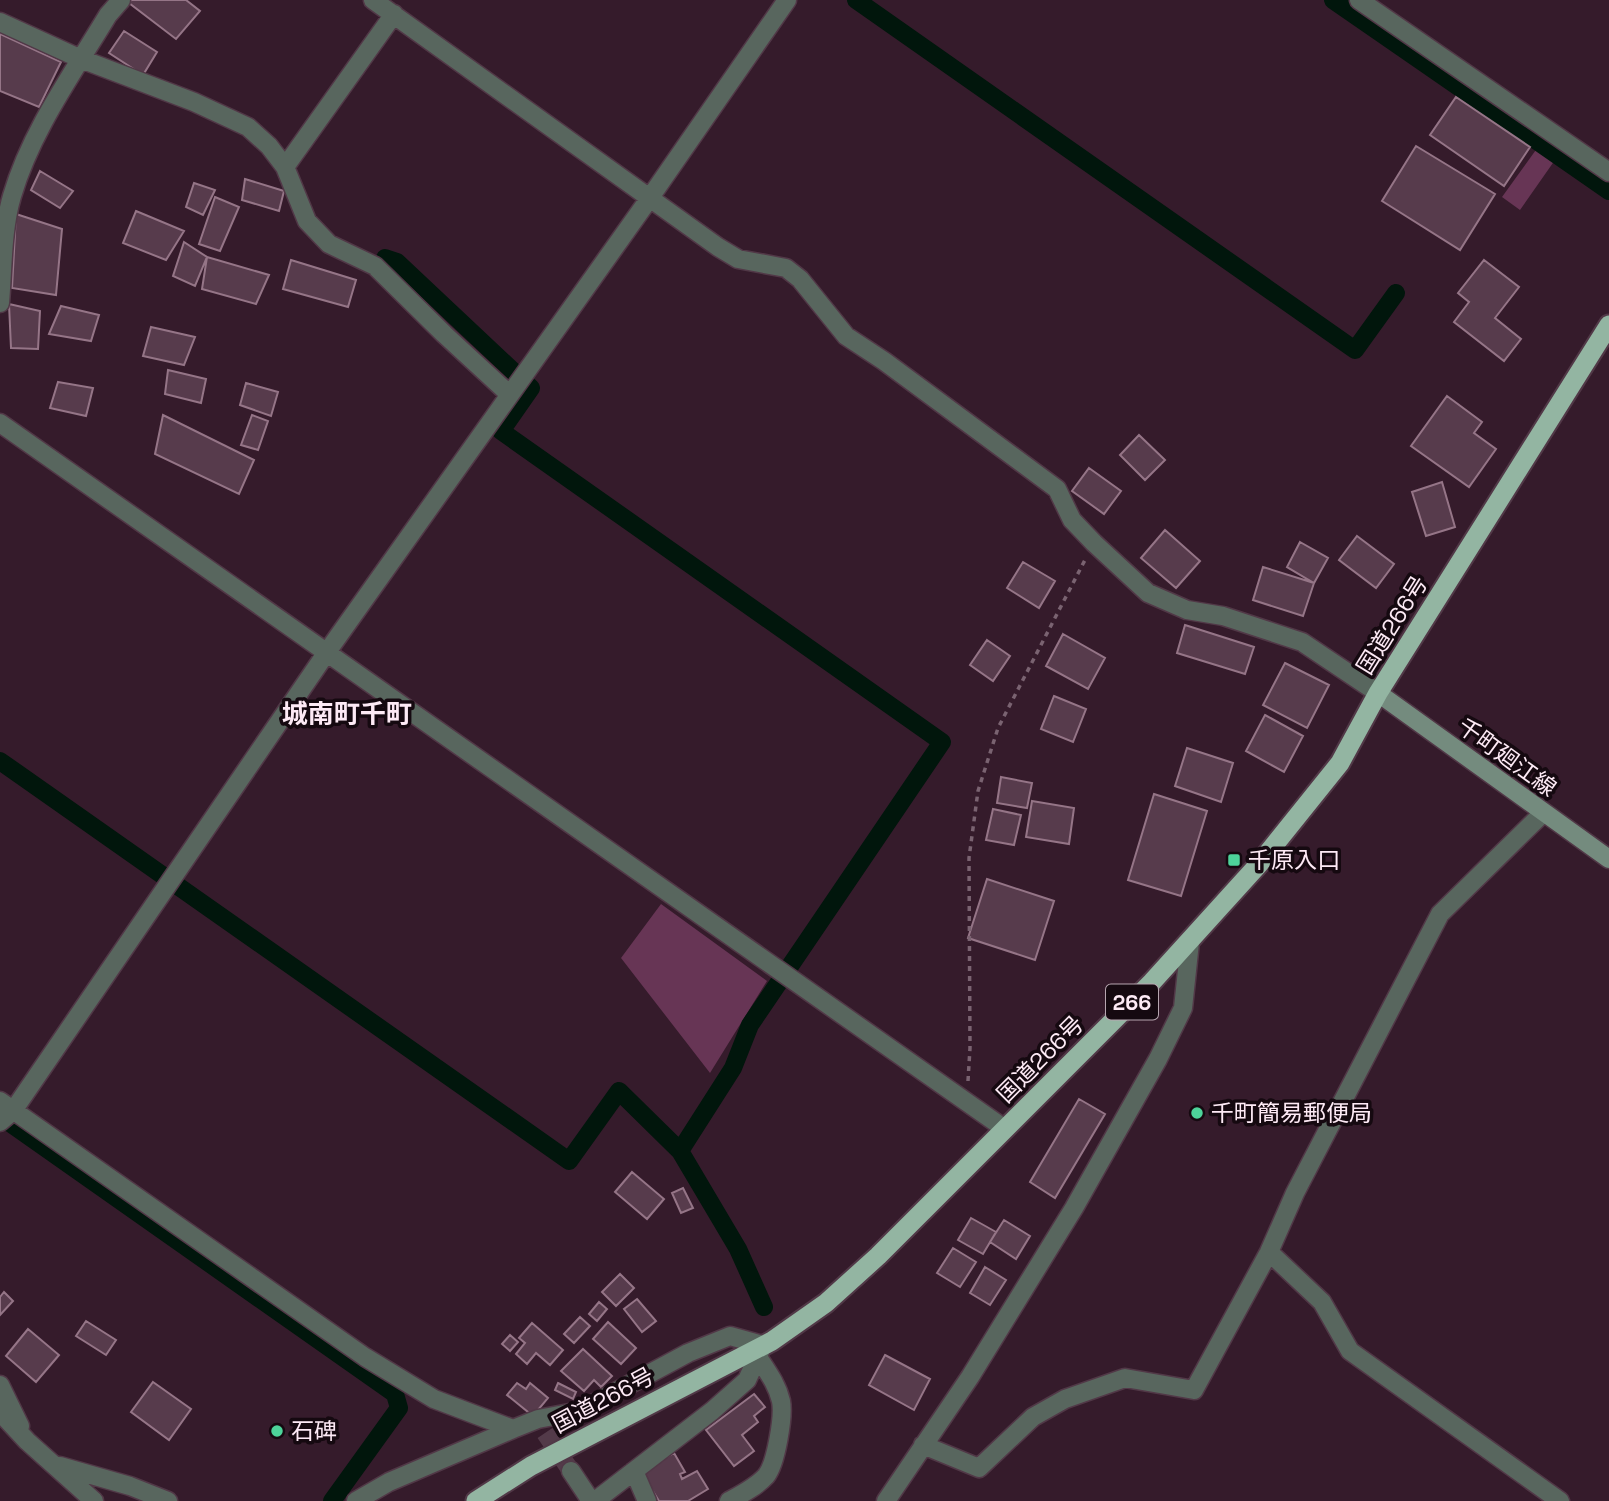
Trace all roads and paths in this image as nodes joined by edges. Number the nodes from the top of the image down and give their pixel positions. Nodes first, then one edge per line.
1 (121, 0) edge
2 (373, 0) edge
3 (786, 0) edge
4 (1359, 0) edge
5 (394, 14) junction
6 (0, 22) edge
7 (81, 59) junction
8 (285, 167) junction
9 (1609, 172) edge
10 (649, 199) junction
11 (0, 303) edge
12 (1609, 325) edge
13 (509, 394) junction
14 (0, 423) edge
15 (1094, 543) junction
16 (327, 652) junction
17 (1378, 693) junction
18 (1544, 813) junction
19 (1609, 859) edge
20 (1190, 942) junction
21 (967, 1101) junction
22 (4, 1111) edge
23 (1005, 1129) junction
24 (1269, 1252) junction
25 (761, 1351) junction
26 (0, 1385) edge
27 (0, 1412) edge
28 (513, 1429) junction
29 (27, 1441) junction
30 (923, 1445) junction
31 (56, 1465) junction
32 (571, 1471) tunnel mouth
33 (634, 1471) junction
34 (888, 1500) edge
35 (94, 1501) edge
36 (168, 1501) edge
37 (356, 1501) edge
38 (476, 1501) edge
39 (593, 1501) edge
40 (647, 1501) edge
41 (729, 1501) edge
42 (1560, 1501) edge

1 - 7 street
2 - 5 street
3 - 10 street
4 - 9 street
5 - 8 street
5 - 10 street
6 - 7 street
7 - 8 street
7 - 11 street
8 - 13 street
10 - 13 street
10 - 15 street
12 - 17 highway, 国道266号 / 266
13 - 16 street
14 - 16 street
15 - 17 street
15 - 21 path
16 - 21 street
16 - 22 street
17 - 18 main road, 千町廻江線
17 - 20 highway, 国道266号 / 266
18 - 19 main road, 千町廻江線
18 - 24 street
20 - 23 highway, 国道266号 / 266
20 - 30 street
21 - 23 street
22 - 28 street
23 - 25 highway, 国道266号 / 266
24 - 30 street
24 - 42 street
25 - 28 street
25 - 33 street
25 - 38 highway, 国道266号 / 266
25 - 41 street
26 - 29 street
27 - 29 street
28 - 37 street
29 - 31 street
30 - 34 street
31 - 35 street
31 - 36 street
32 - 39 street
33 - 39 street
33 - 40 street

